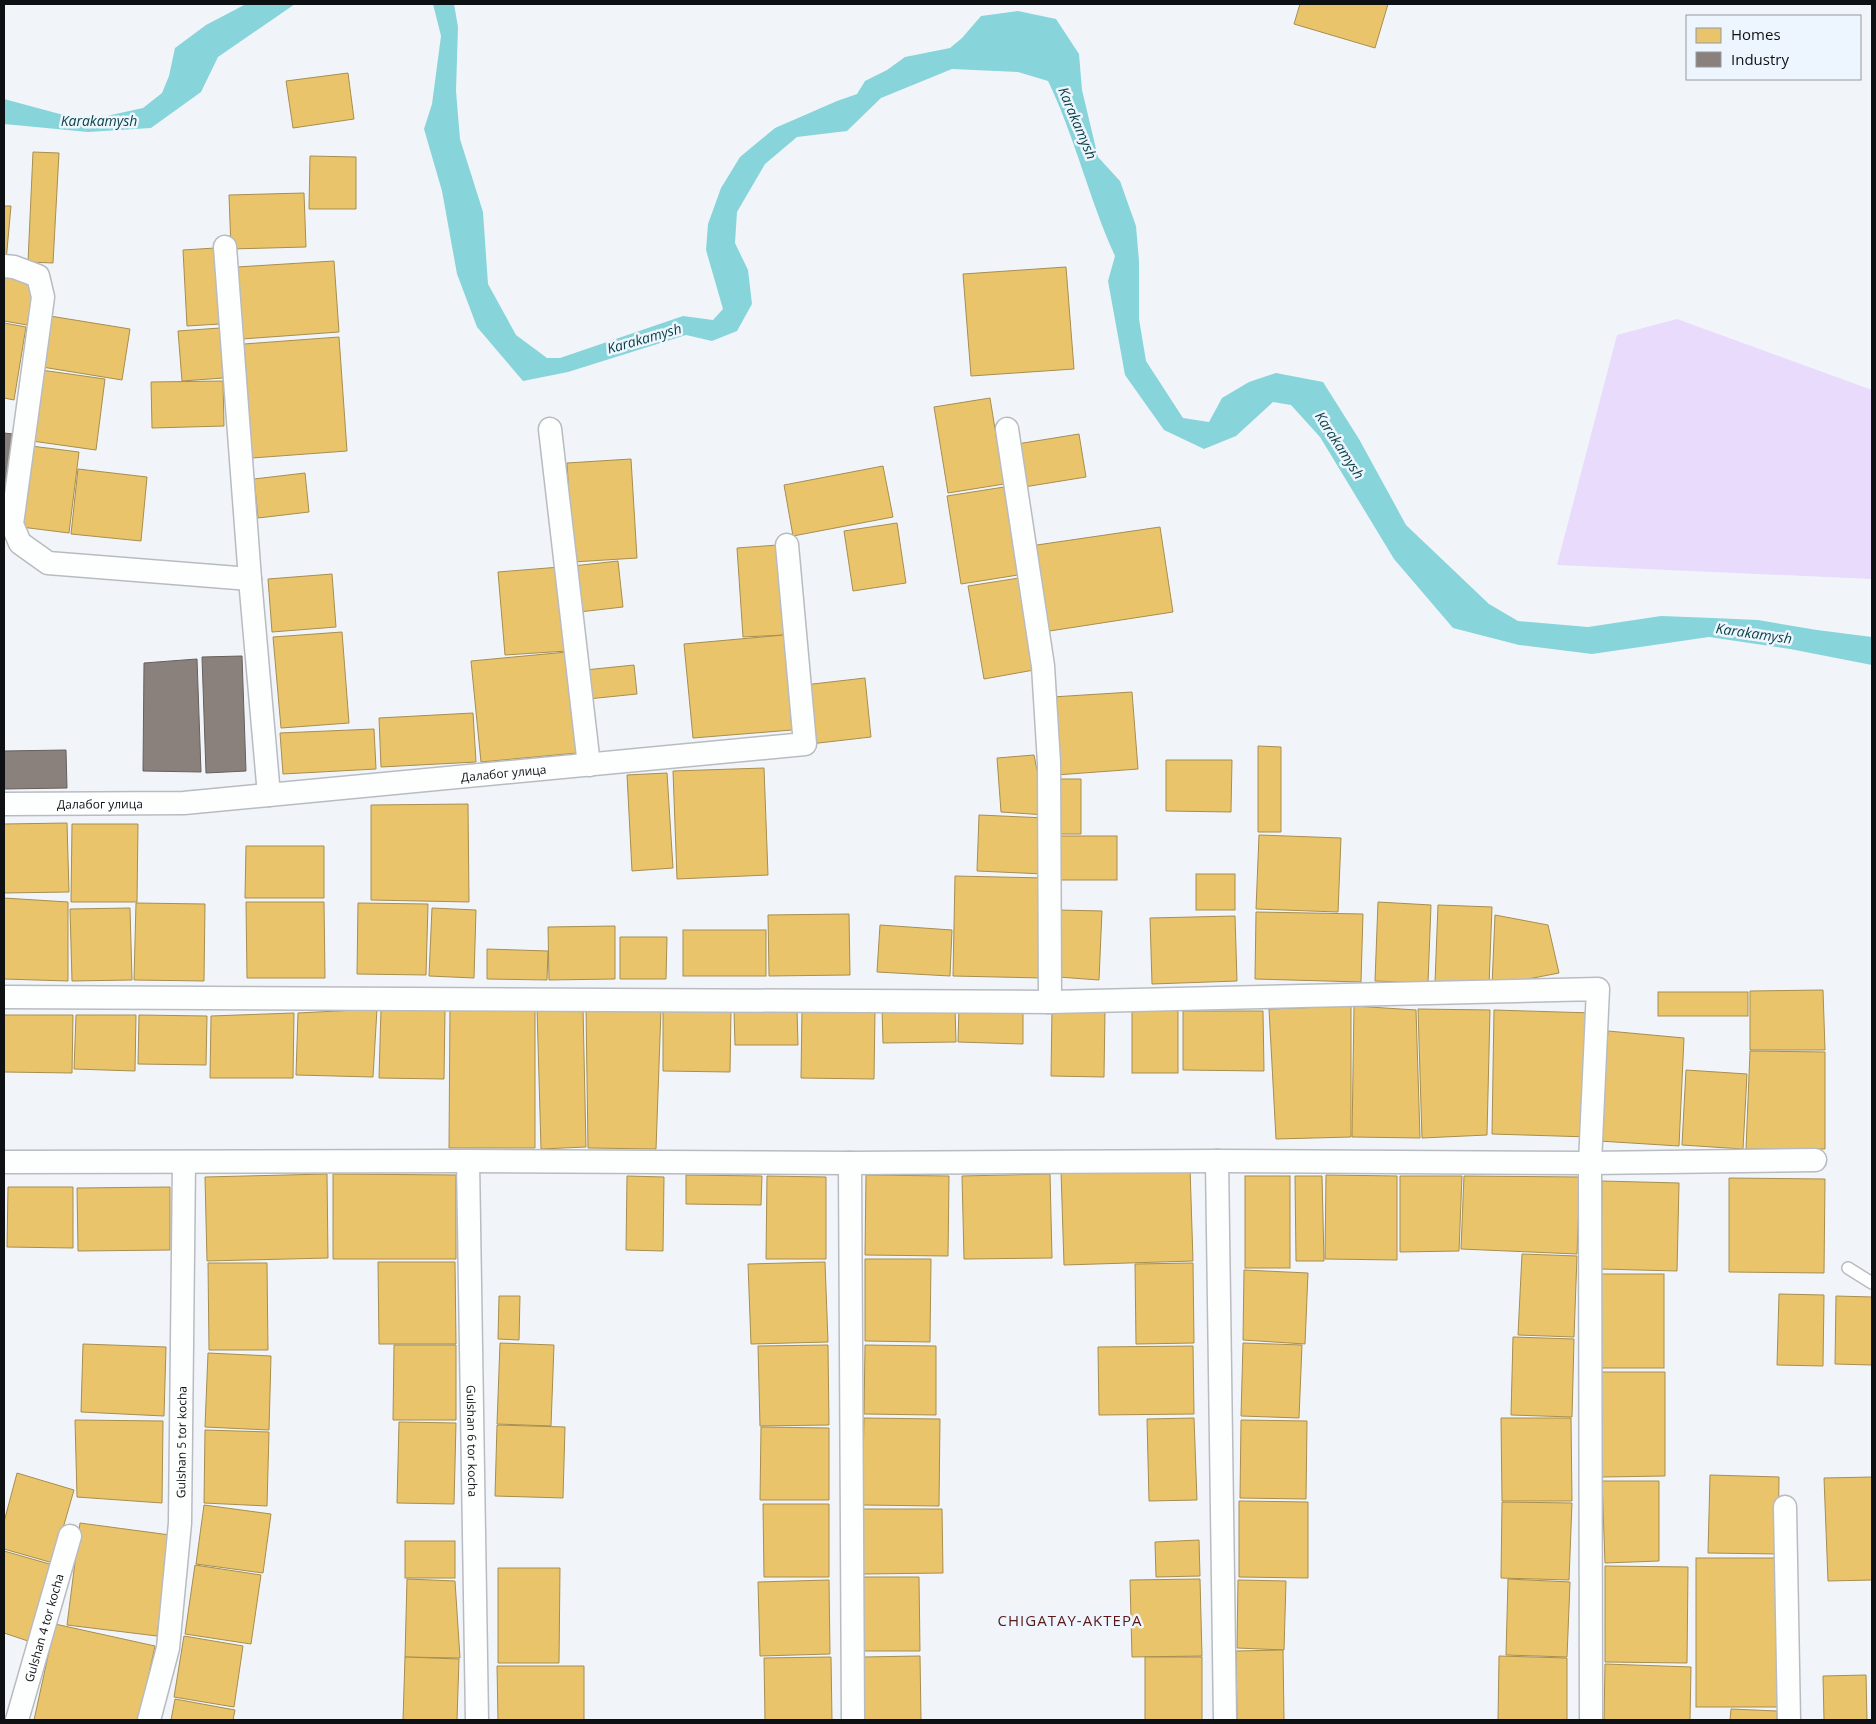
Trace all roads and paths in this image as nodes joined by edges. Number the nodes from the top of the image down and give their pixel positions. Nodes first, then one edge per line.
1 (225, 247) dead end
2 (4, 266) edge
3 (1006, 428) dead end
4 (550, 429) dead end
5 (787, 545) dead end
6 (250, 578) junction
7 (589, 765) junction
8 (269, 796) junction
9 (4, 804) edge
10 (4, 997) edge
11 (1050, 1002) junction
12 (1814, 1160) dead end
13 (468, 1161) junction
14 (1217, 1161) junction
15 (4, 1162) edge
16 (184, 1162) junction
17 (1590, 1163) junction
18 (850, 1164) junction
19 (1848, 1268) dead end
20 (1872, 1283) edge
21 (1785, 1508) dead end
22 (70, 1536) dead end
23 (16, 1720) edge
24 (149, 1720) edge
25 (477, 1720) edge
26 (853, 1720) edge
27 (1225, 1720) edge
28 (1591, 1720) edge
29 (1789, 1720) edge

1 - 6 street
2 - 6 street
3 - 11 street
4 - 7 street
5 - 7 street, Далабог улица
6 - 8 street
7 - 8 street, Далабог улица
8 - 9 street, Далабог улица
10 - 11 street
11 - 17 street
12 - 17 street
13 - 16 street
13 - 18 street
13 - 25 street, Gulshan 6 tor kocha
14 - 17 street
14 - 18 street
14 - 27 street
15 - 16 street
16 - 24 street, Gulshan 5 tor kocha
17 - 28 street
18 - 26 street
19 - 20 lane
21 - 29 street
22 - 23 street, Gulshan 4 tor kocha

